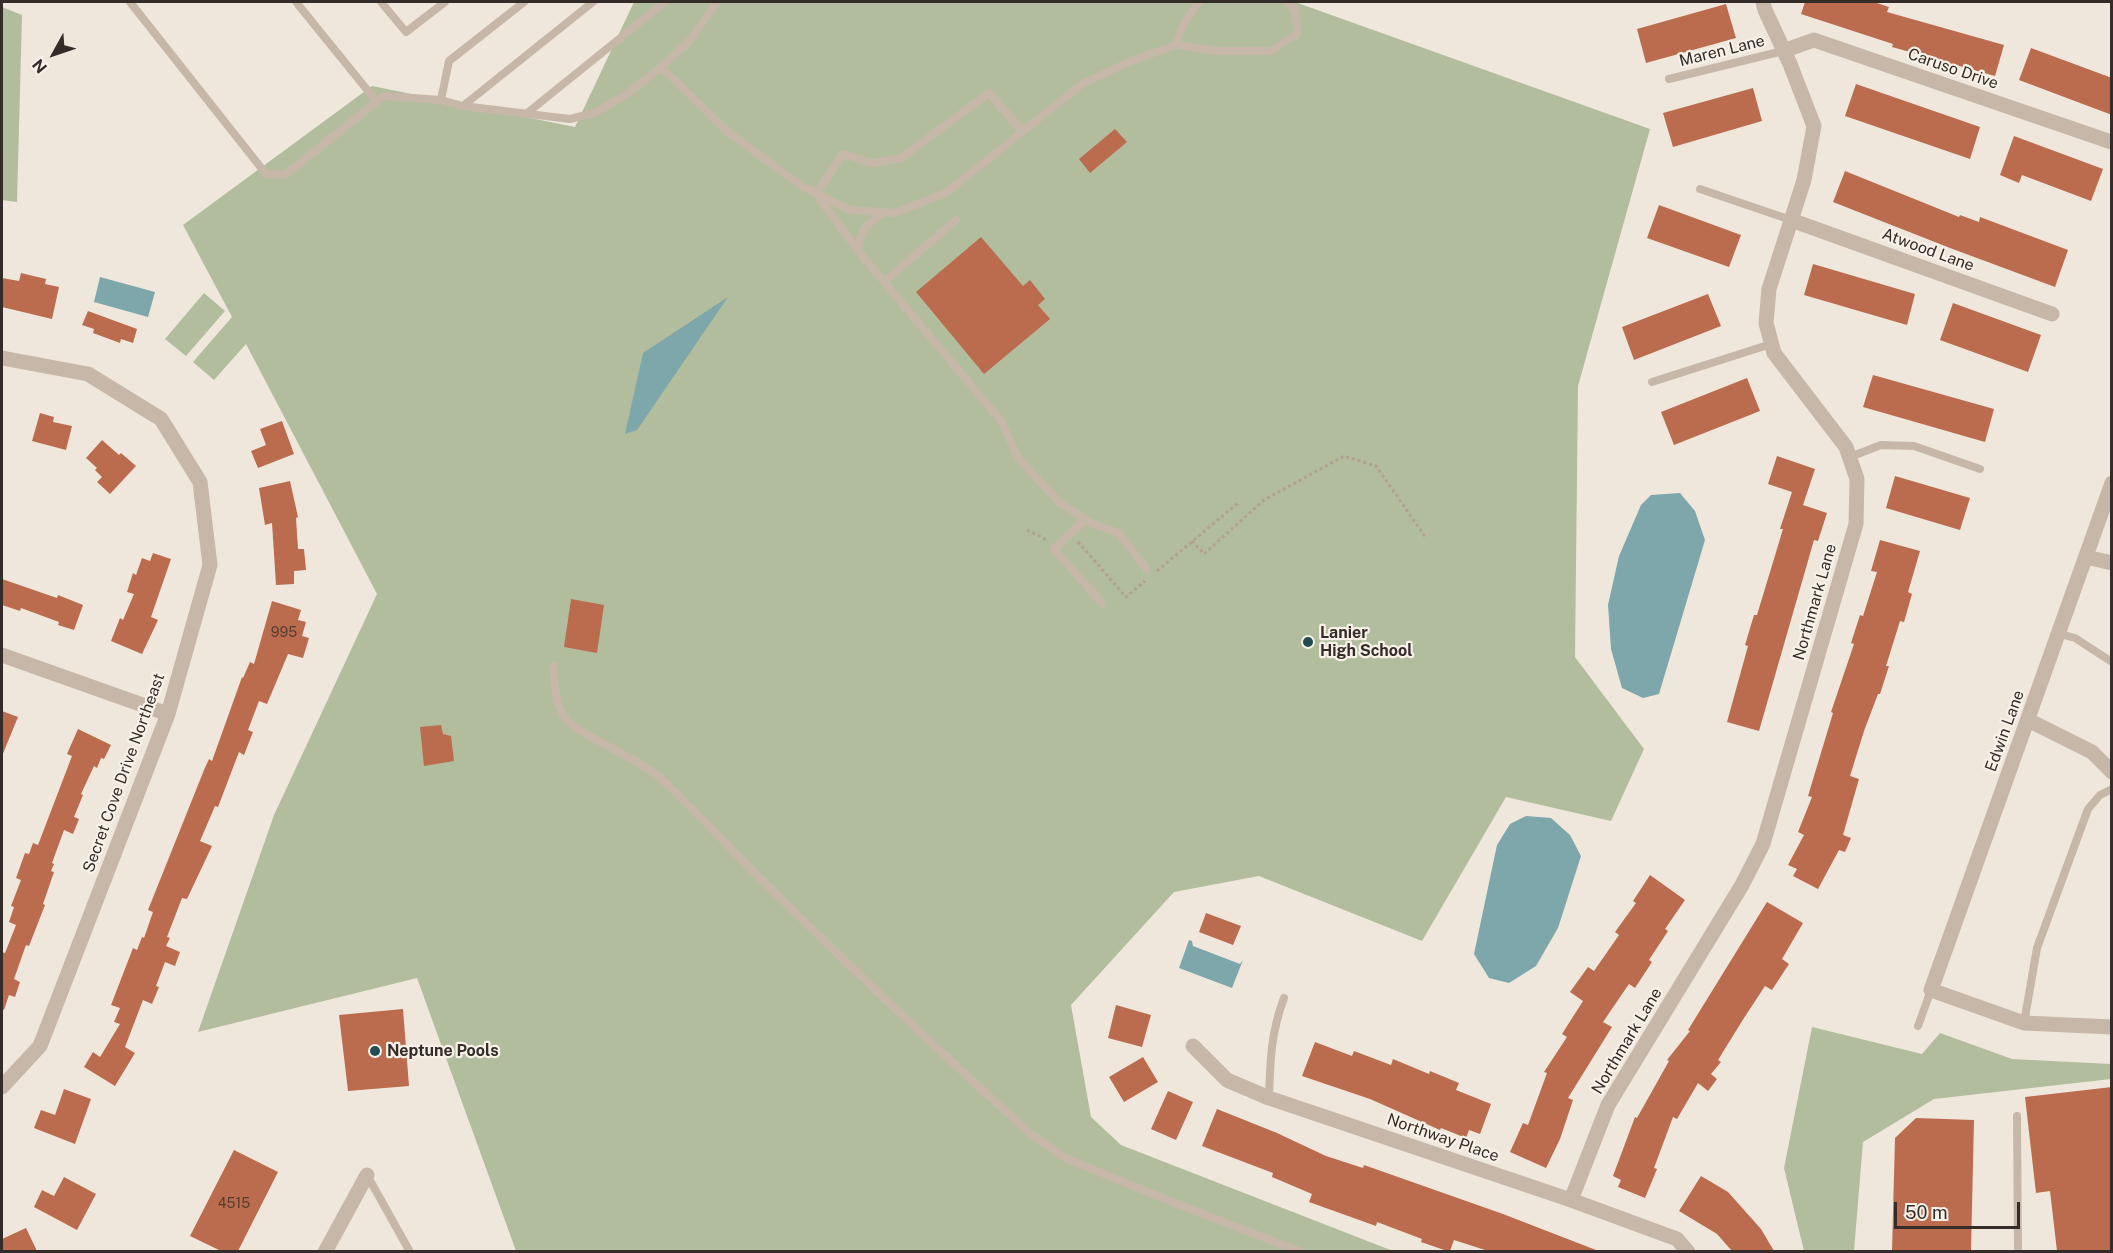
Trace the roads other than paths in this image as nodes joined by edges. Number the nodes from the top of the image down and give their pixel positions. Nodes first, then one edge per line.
1 (130, 2) edge
2 (296, 2) edge
3 (381, 2) edge
4 (446, 2) edge
5 (524, 2) edge
6 (593, 2) edge
7 (666, 2) edge
8 (717, 2) edge
9 (1199, 2) edge
10 (1287, 2) edge
11 (1763, 2) edge
12 (1176, 45) junction
13 (1783, 51) junction
14 (662, 67) junction
15 (1669, 79) dead end
16 (441, 100) junction
17 (376, 102) junction
18 (463, 106) junction
19 (526, 114) junction
20 (1023, 132) junction
21 (2111, 142) edge
22 (1700, 189) dead end
23 (816, 194) junction
24 (884, 212) junction
25 (956, 220) dead end
26 (1791, 220) junction
27 (858, 249) junction
28 (884, 282) junction
29 (2052, 314) dead end
30 (1771, 344) junction
31 (2, 358) edge
32 (1653, 382) dead end
33 (1850, 458) junction
34 (1980, 469) dead end
35 (2112, 483) edge
36 (1085, 520) junction
37 (2086, 557) junction
38 (2112, 563) edge
39 (1146, 569) dead end
40 (1102, 603) dead end
41 (2060, 634) junction
42 (2, 655) edge
43 (2112, 662) edge
44 (554, 666) dead end
45 (168, 714) junction
46 (2028, 720) junction
47 (2112, 772) edge
48 (2112, 789) edge
49 (1931, 990) junction
50 (1284, 998) dead end
51 (2024, 1023) junction
52 (1917, 1026) dead end
53 (2112, 1027) edge
54 (1193, 1046) dead end
55 (2, 1087) edge
56 (1269, 1098) junction
57 (2017, 1116) dead end
58 (367, 1175) joint
59 (1571, 1200) junction
60 (325, 1251) edge
61 (410, 1251) edge
62 (1301, 1251) edge
63 (1688, 1251) edge
64 (2018, 1251) edge

1 - 17 lane
2 - 17 lane
3 - 4 lane
5 - 16 lane
6 - 18 lane
7 - 19 lane
8 - 14 lane
9 - 12 lane
10 - 12 lane
11 - 13 street, Northmark Lane
12 - 20 lane
13 - 15 lane, Maren Lane
13 - 21 street, Caruso Drive
13 - 26 street, Northmark Lane
14 - 19 lane
14 - 23 lane
16 - 17 lane
16 - 18 lane
18 - 19 lane
20 - 23 lane
20 - 24 lane
22 - 26 lane
23 - 24 lane
23 - 27 lane
24 - 27 lane
25 - 28 lane
26 - 29 street, Atwood Lane
26 - 30 street, Northmark Lane
27 - 28 lane
28 - 36 lane
30 - 32 lane
30 - 33 street, Northmark Lane
31 - 45 street, Secret Cove Drive Northeast
33 - 34 lane
33 - 59 street, Northmark Lane
35 - 37 street, Edwin Lane
36 - 39 lane
36 - 40 lane
37 - 38 street
37 - 41 street, Edwin Lane
41 - 43 lane
41 - 46 street, Edwin Lane
42 - 45 street
44 - 62 lane
45 - 55 street, Secret Cove Drive Northeast
46 - 47 street
46 - 49 street, Edwin Lane
48 - 51 lane
49 - 51 street
49 - 52 lane
50 - 56 lane
51 - 53 street
54 - 56 street, Northway Place
56 - 59 street, Northway Place
57 - 64 lane
58 - 60 street
58 - 61 lane
59 - 63 street, Northway Place

